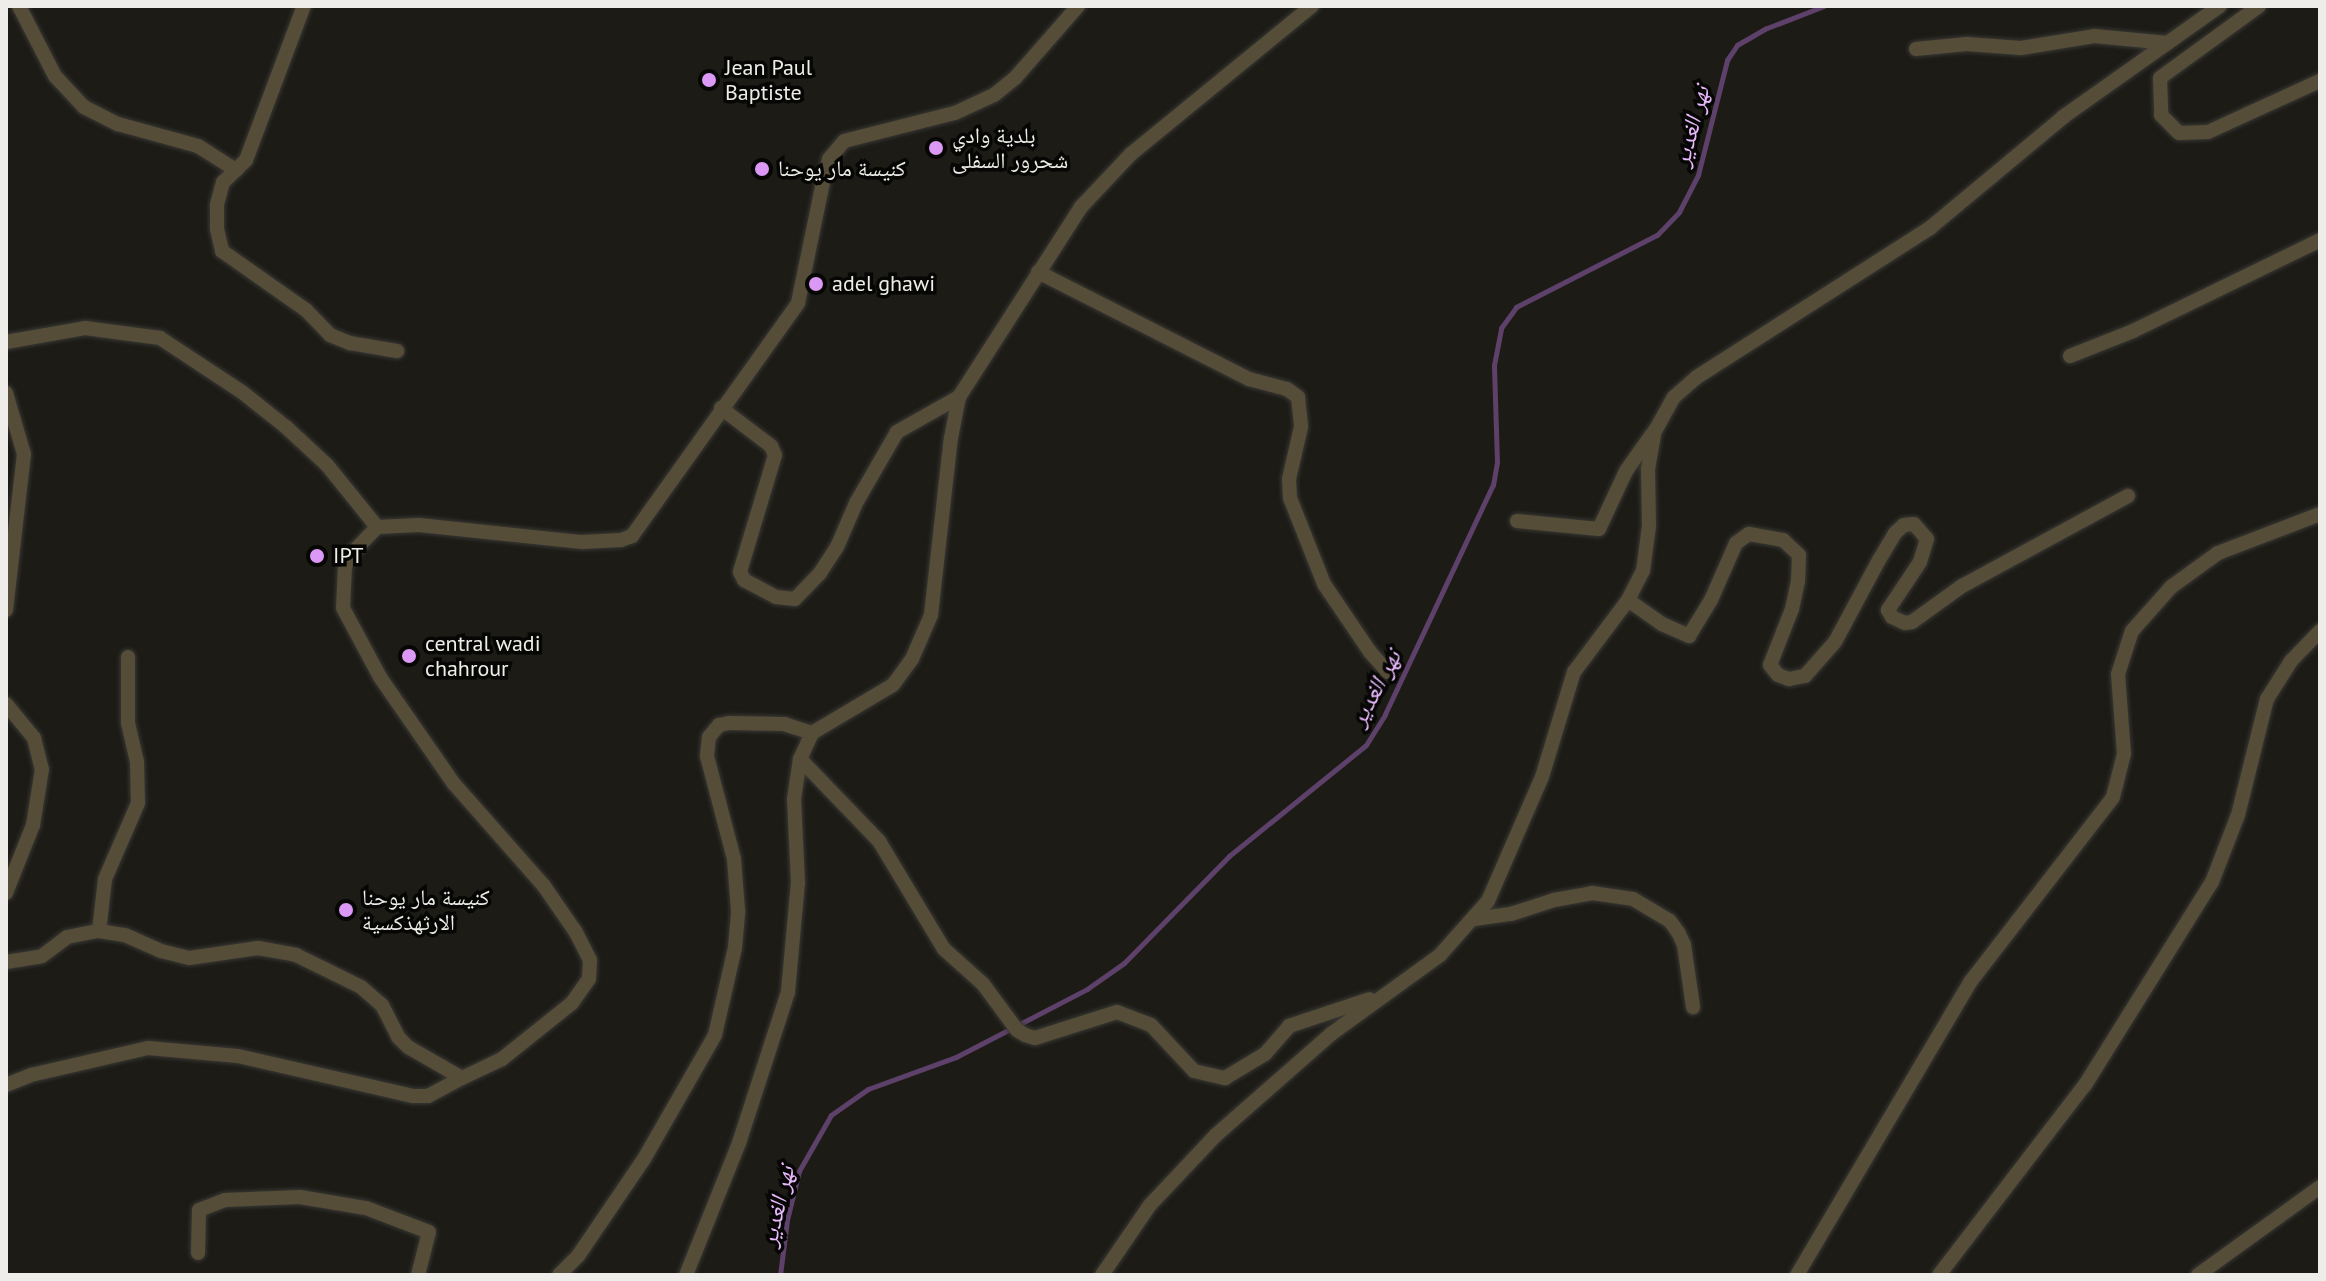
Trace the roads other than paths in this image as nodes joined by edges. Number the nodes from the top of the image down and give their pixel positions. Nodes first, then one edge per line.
1 (19, 6) edge
2 (304, 6) edge
3 (1078, 6) edge
4 (1312, 6) edge
5 (2220, 6) edge
6 (2259, 6) edge
7 (2168, 43) junction
8 (1916, 49) dead end
9 (2320, 81) edge
10 (236, 170) junction
11 (2320, 240) edge
12 (1038, 272) junction
13 (6, 342) edge
14 (397, 351) dead end
15 (2070, 356) dead end
16 (6, 393) edge
17 (959, 397) junction
18 (721, 408) junction
19 (1655, 431) junction
20 (2128, 496) dead end
21 (2320, 514) edge
22 (1517, 521) dead end
23 (377, 527) junction
24 (1628, 600) junction
25 (6, 610) edge
26 (2320, 631) edge
27 (128, 657) dead end
28 (1388, 672) dead end
29 (6, 704) edge
30 (812, 733) junction
31 (800, 759) junction
32 (6, 893) edge
33 (1474, 919) junction
34 (99, 931) junction
35 (6, 962) edge
36 (1379, 996) junction
37 (1693, 1007) dead end
38 (462, 1078) junction
39 (6, 1085) edge
40 (2320, 1187) edge
41 (198, 1253) dead end
42 (418, 1275) edge
43 (559, 1275) edge
44 (686, 1275) edge
45 (1102, 1275) edge
46 (1797, 1275) edge
47 (1939, 1275) edge
48 (2198, 1275) edge

1 - 10 street
2 - 10 street
3 - 18 street
4 - 12 street
5 - 7 street
6 - 9 street
7 - 8 street
7 - 19 street
10 - 14 street
11 - 15 street
12 - 17 street
12 - 28 street
13 - 23 street
16 - 25 street
17 - 18 street
17 - 30 street
18 - 23 street
19 - 22 street
19 - 24 street
20 - 24 street
21 - 46 street
23 - 38 street
24 - 33 street
26 - 47 street
27 - 34 street
29 - 32 street
30 - 31 street
30 - 43 street
31 - 36 street
31 - 44 street
33 - 36 street
33 - 37 street
34 - 35 street
34 - 38 street
36 - 45 street
38 - 39 street
40 - 48 street
41 - 42 street

